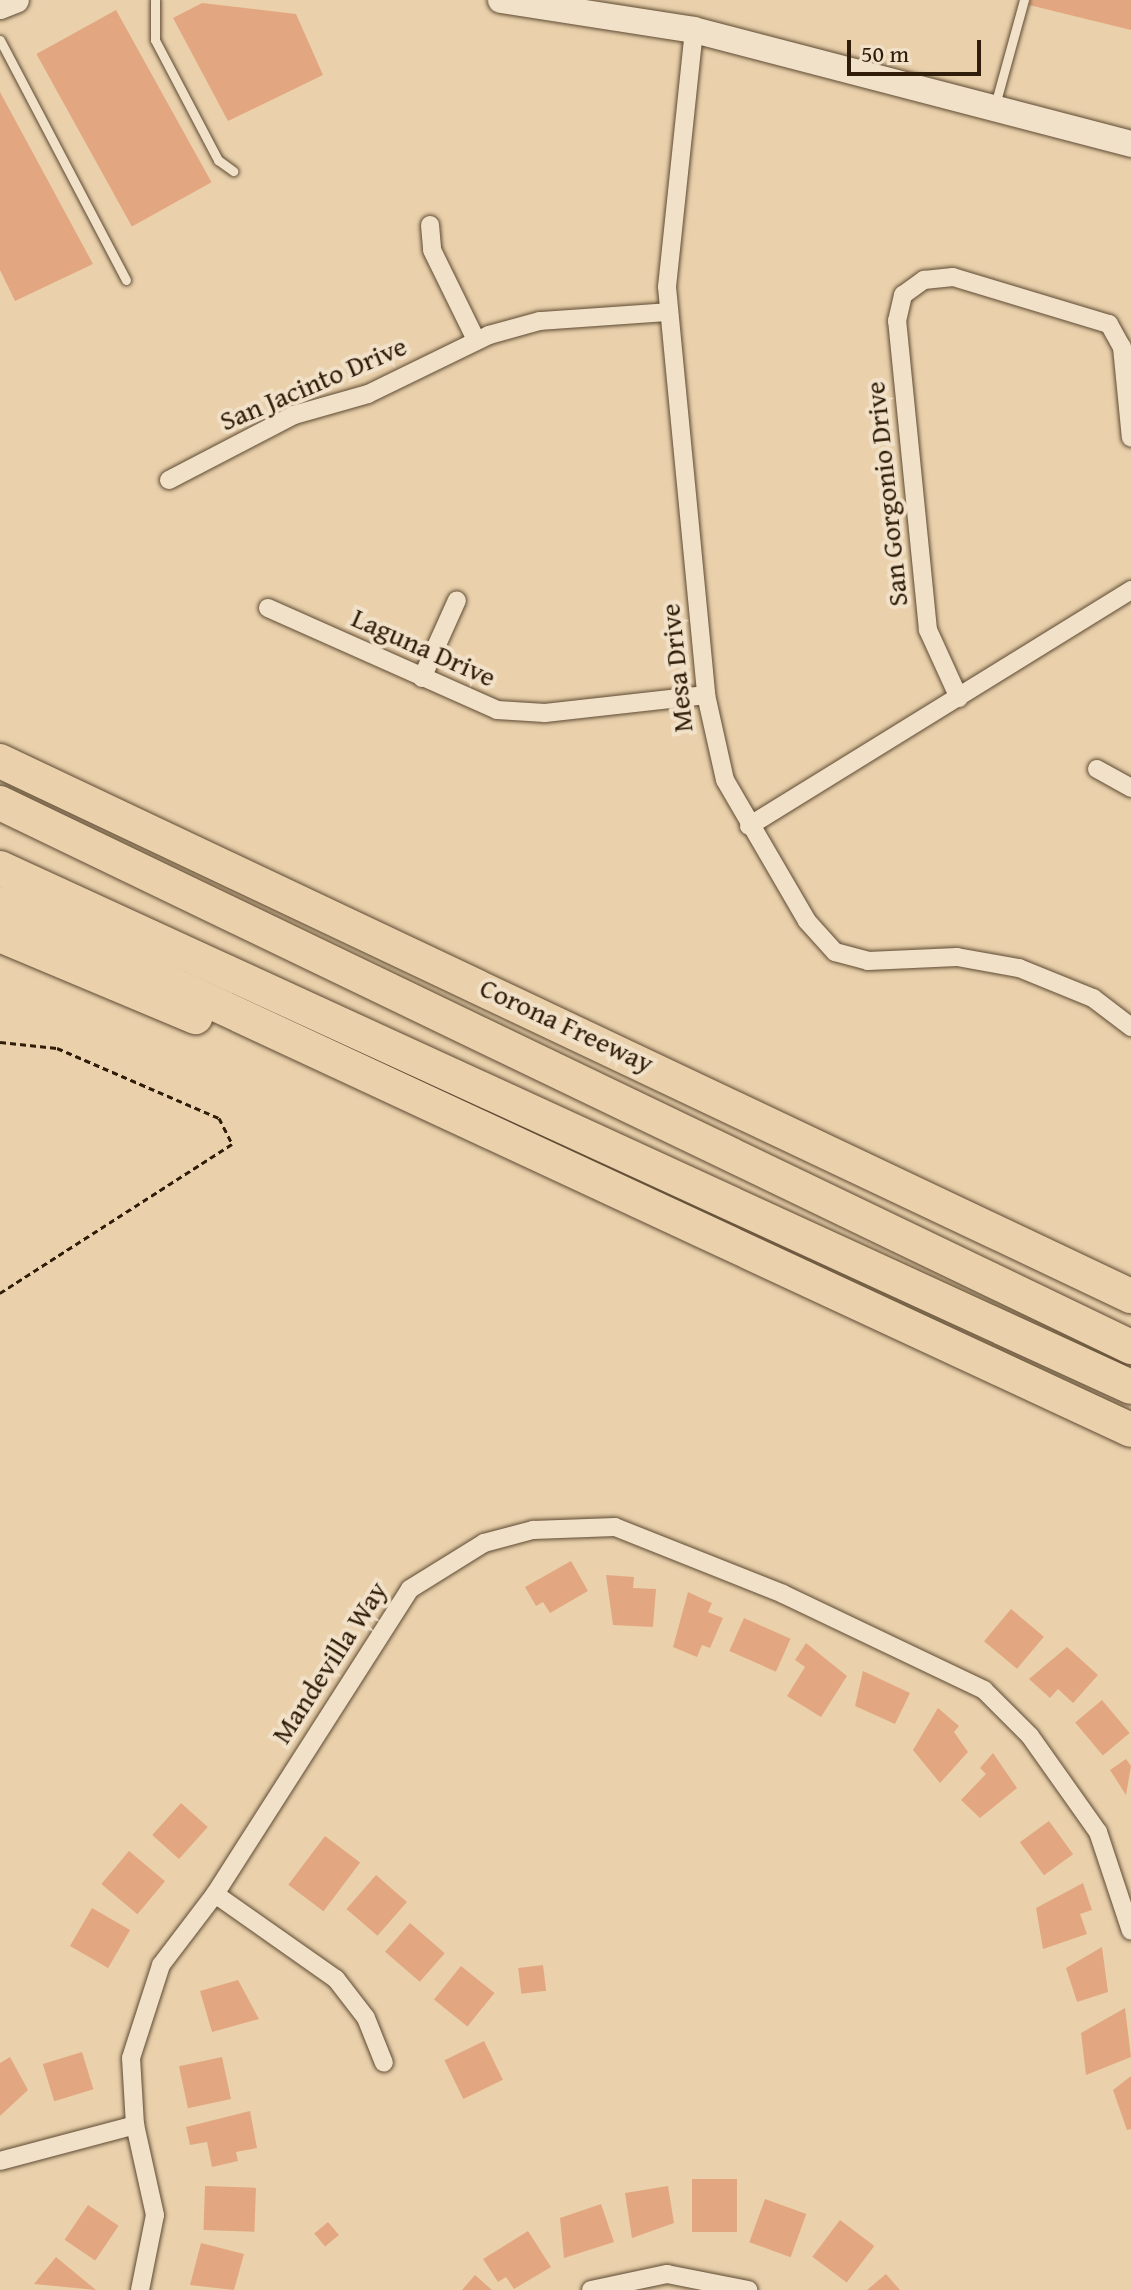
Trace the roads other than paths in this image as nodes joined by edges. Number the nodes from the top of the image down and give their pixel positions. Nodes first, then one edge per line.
1 (16, 0) edge
2 (155, 0) edge
3 (501, 0) edge
4 (1024, 0) edge
5 (0, 6) edge
6 (596, 7) edge
7 (694, 30) junction
8 (0, 40) edge
9 (995, 107) junction
10 (1131, 144) edge
11 (233, 171) dead end
12 (430, 225) dead end
13 (126, 280) dead end
14 (669, 312) junction
15 (476, 340) junction
16 (1131, 438) edge
17 (169, 480) dead end
18 (1131, 590) edge
19 (457, 600) dead end
20 (268, 608) dead end
21 (422, 678) junction
22 (706, 695) junction
23 (959, 698) junction
24 (0, 753) edge
25 (0, 761) edge
26 (1097, 769) dead end
27 (1131, 788) edge
28 (94, 800) junction
29 (0, 803) edge
30 (749, 826) junction
31 (0, 828) edge
32 (0, 848) edge
33 (0, 868) edge
34 (0, 904) edge
35 (0, 935) edge
36 (1131, 1027) edge
37 (514, 1045) junction
38 (483, 1087) junction
39 (416, 1099) junction
40 (1131, 1296) edge
41 (1131, 1347) edge
42 (1131, 1387) edge
43 (1131, 1430) edge
44 (215, 1894) junction
45 (1131, 1931) edge
46 (384, 2063) dead end
47 (135, 2125) junction
48 (0, 2161) edge
49 (140, 2290) edge
50 (591, 2290) edge
51 (748, 2290) edge

1 - 5 main road
2 - 11 lane
3 - 6 main road
4 - 9 lane
6 - 7 main road
7 - 9 main road
7 - 14 street, Mesa Drive
8 - 13 lane
9 - 10 main road
12 - 15 street
14 - 15 street, San Jacinto Drive
14 - 22 street, Mesa Drive
15 - 17 street, San Jacinto Drive
16 - 23 street, San Gorgonio Drive
18 - 23 street
19 - 21 street
20 - 21 street, Laguna Drive
21 - 22 street, Laguna Drive
22 - 30 street, Mesa Drive
23 - 30 street
24 - 28 highway
25 - 28 highway, Corona Freeway
26 - 27 street
28 - 40 highway, Corona Freeway
29 - 37 highway
30 - 36 street, Mesa Drive
31 - 37 highway
32 - 38 highway
33 - 38 highway
34 - 39 highway
35 - 39 highway
37 - 41 highway
38 - 42 highway
39 - 43 highway
44 - 45 street, Mandevilla Way
44 - 46 street
44 - 47 street, Mandevilla Way
47 - 48 street
47 - 49 street, Mandevilla Way
50 - 51 street

